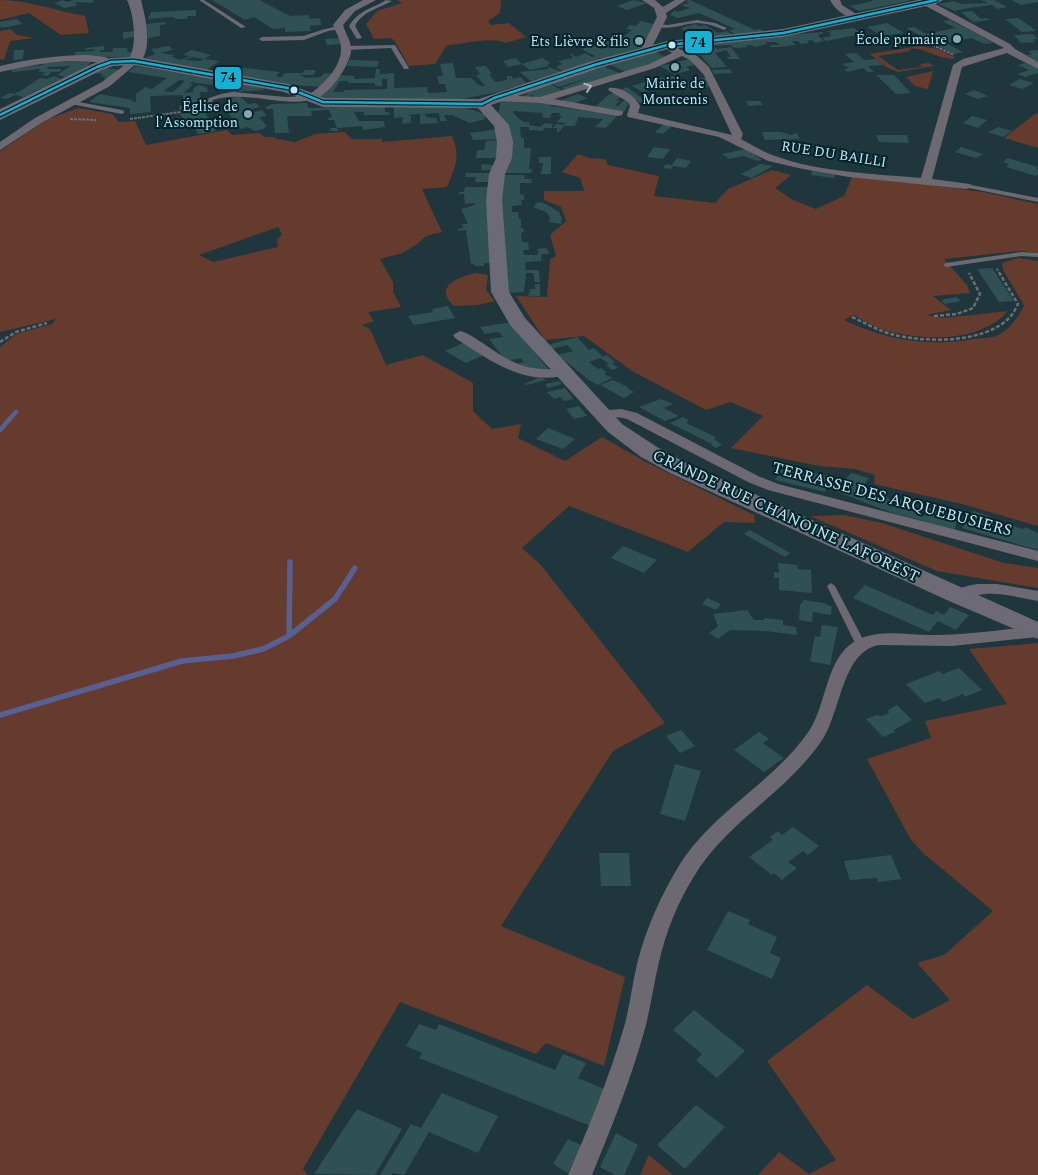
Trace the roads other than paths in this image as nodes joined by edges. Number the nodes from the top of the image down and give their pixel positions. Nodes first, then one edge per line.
1 (134, 0) edge
2 (201, 0) edge
3 (371, 0) edge
4 (388, 0) edge
5 (647, 0) edge
6 (681, 0) edge
7 (835, 0) edge
8 (930, 1) edge
9 (662, 11) junction
10 (856, 17) junction
11 (658, 26) junction
12 (243, 27) dead end
13 (339, 28) junction
14 (724, 28) dead end
15 (359, 38) dead end
16 (262, 39) dead end
17 (667, 45) junction
18 (346, 48) junction
19 (645, 50) junction
20 (1008, 50) junction
21 (679, 54) junction
22 (134, 61) junction
23 (111, 62) junction
24 (1038, 66) edge
25 (406, 68) dead end
26 (0, 69) edge
27 (644, 69) junction
28 (651, 78) dead end
29 (632, 84) dead end
30 (266, 89) junction
31 (614, 90) junction
32 (317, 100) junction
33 (541, 100) junction
34 (488, 101) junction
35 (72, 103) junction
36 (586, 108) junction
37 (206, 109) road end
38 (122, 112) dead end
39 (618, 113) dead end
40 (0, 115) edge
41 (735, 139) junction
42 (0, 147) edge
43 (926, 182) junction
44 (966, 186) joint
45 (1038, 200) edge
46 (1038, 256) edge
47 (946, 266) dead end
48 (460, 335) dead end
49 (563, 372) junction
50 (602, 414) junction
51 (1038, 556) edge
52 (830, 586) dead end
53 (957, 596) junction
54 (1038, 596) edge
55 (1038, 631) edge
56 (861, 645) junction
57 (580, 1175) edge

1 - 22 main road
2 - 12 lane
3 - 13 street
4 - 15 lane
5 - 9 street
6 - 9 street
7 - 10 street
8 - 10 main road
8 - 20 street
9 - 11 street
10 - 17 main road
11 - 14 lane
11 - 19 street
13 - 16 lane
13 - 18 street
17 - 19 main road
17 - 21 street
18 - 25 lane
18 - 32 street
19 - 34 main road
20 - 24 street
20 - 43 street
21 - 27 street
21 - 41 street
22 - 23 main road
22 - 30 main road
22 - 35 street
23 - 26 street
23 - 40 main road
27 - 28 street
33 -> 27 street
29 - 31 street
30 - 32 main road
30 - 37 lane
31 - 36 street
31 - 41 street, RUE DU BAILLI
32 - 34 main road
33 - 34 street
33 - 36 street
34 - 49 main road, GRANDE RUE CHANOINE LAFOREST
35 - 38 lane
35 - 42 street
36 - 39 street
41 - 43 street, RUE DU BAILLI
43 - 44 street, RUE DU BAILLI
44 - 45 lane
46 - 47 lane
48 - 49 street
49 - 50 main road, GRANDE RUE CHANOINE LAFOREST
50 - 51 street, TERRASSE DES ARQUEBUSIERS
50 - 53 main road, GRANDE RUE CHANOINE LAFOREST
52 - 56 lane
53 - 54 street
53 - 55 main road, GRANDE RUE CHANOINE LAFOREST
55 - 56 street
56 - 57 street

